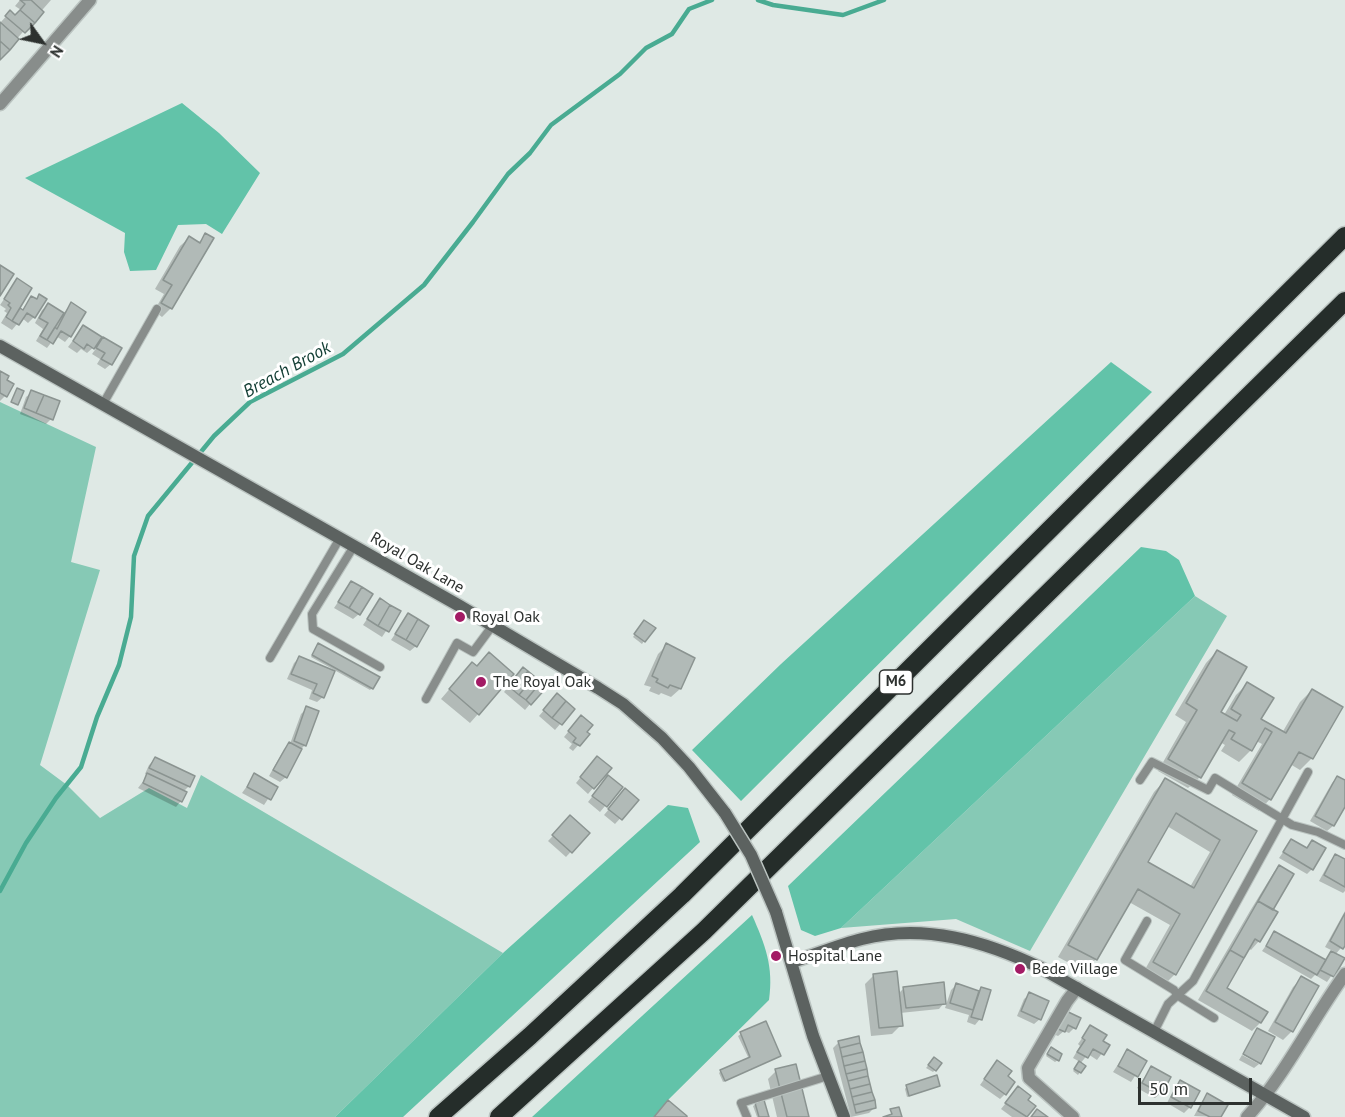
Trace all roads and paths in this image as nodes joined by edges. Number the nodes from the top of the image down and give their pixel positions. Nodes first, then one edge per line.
1 (90, 0) edge
2 (0, 104) edge
3 (1345, 236) edge
4 (1345, 301) edge
5 (157, 309) dead end
6 (0, 346) edge
7 (103, 404) junction
8 (340, 538) junction
9 (354, 546) junction
10 (493, 625) junction
11 (270, 658) dead end
12 (380, 667) dead end
13 (426, 699) dead end
14 (1308, 772) dead end
15 (1140, 780) dead end
16 (1283, 818) junction
17 (1345, 845) edge
18 (1147, 921) dead end
19 (792, 962) junction
20 (1345, 974) edge
21 (1077, 988) junction
22 (1177, 995) junction
23 (1215, 1018) dead end
24 (1154, 1032) junction
25 (828, 1076) junction
26 (1265, 1097) junction
27 (438, 1117) edge
28 (499, 1117) edge
29 (747, 1117) edge
30 (844, 1117) edge
31 (1073, 1117) edge
32 (1247, 1117) edge
33 (1304, 1117) edge

1 - 2 street
3 - 27 highway, M6
4 - 28 highway, M6
5 - 7 lane
6 - 7 street
7 - 8 street, Royal Oak Lane
8 - 9 street, Royal Oak Lane
8 - 11 lane
9 - 10 street, Royal Oak Lane
9 - 12 lane
10 - 13 lane
10 - 19 street, Royal Oak Lane, bridge
14 - 16 lane
15 - 16 lane
16 - 17 lane
16 - 22 lane
18 - 22 lane
19 - 21 street
19 - 25 street, Royal Oak Lane
20 - 26 street
21 - 24 street
21 - 31 street
22 - 23 lane
22 - 24 lane
24 - 26 street
25 - 29 lane
25 - 30 street, Royal Oak Lane
26 - 32 street
26 - 33 street

